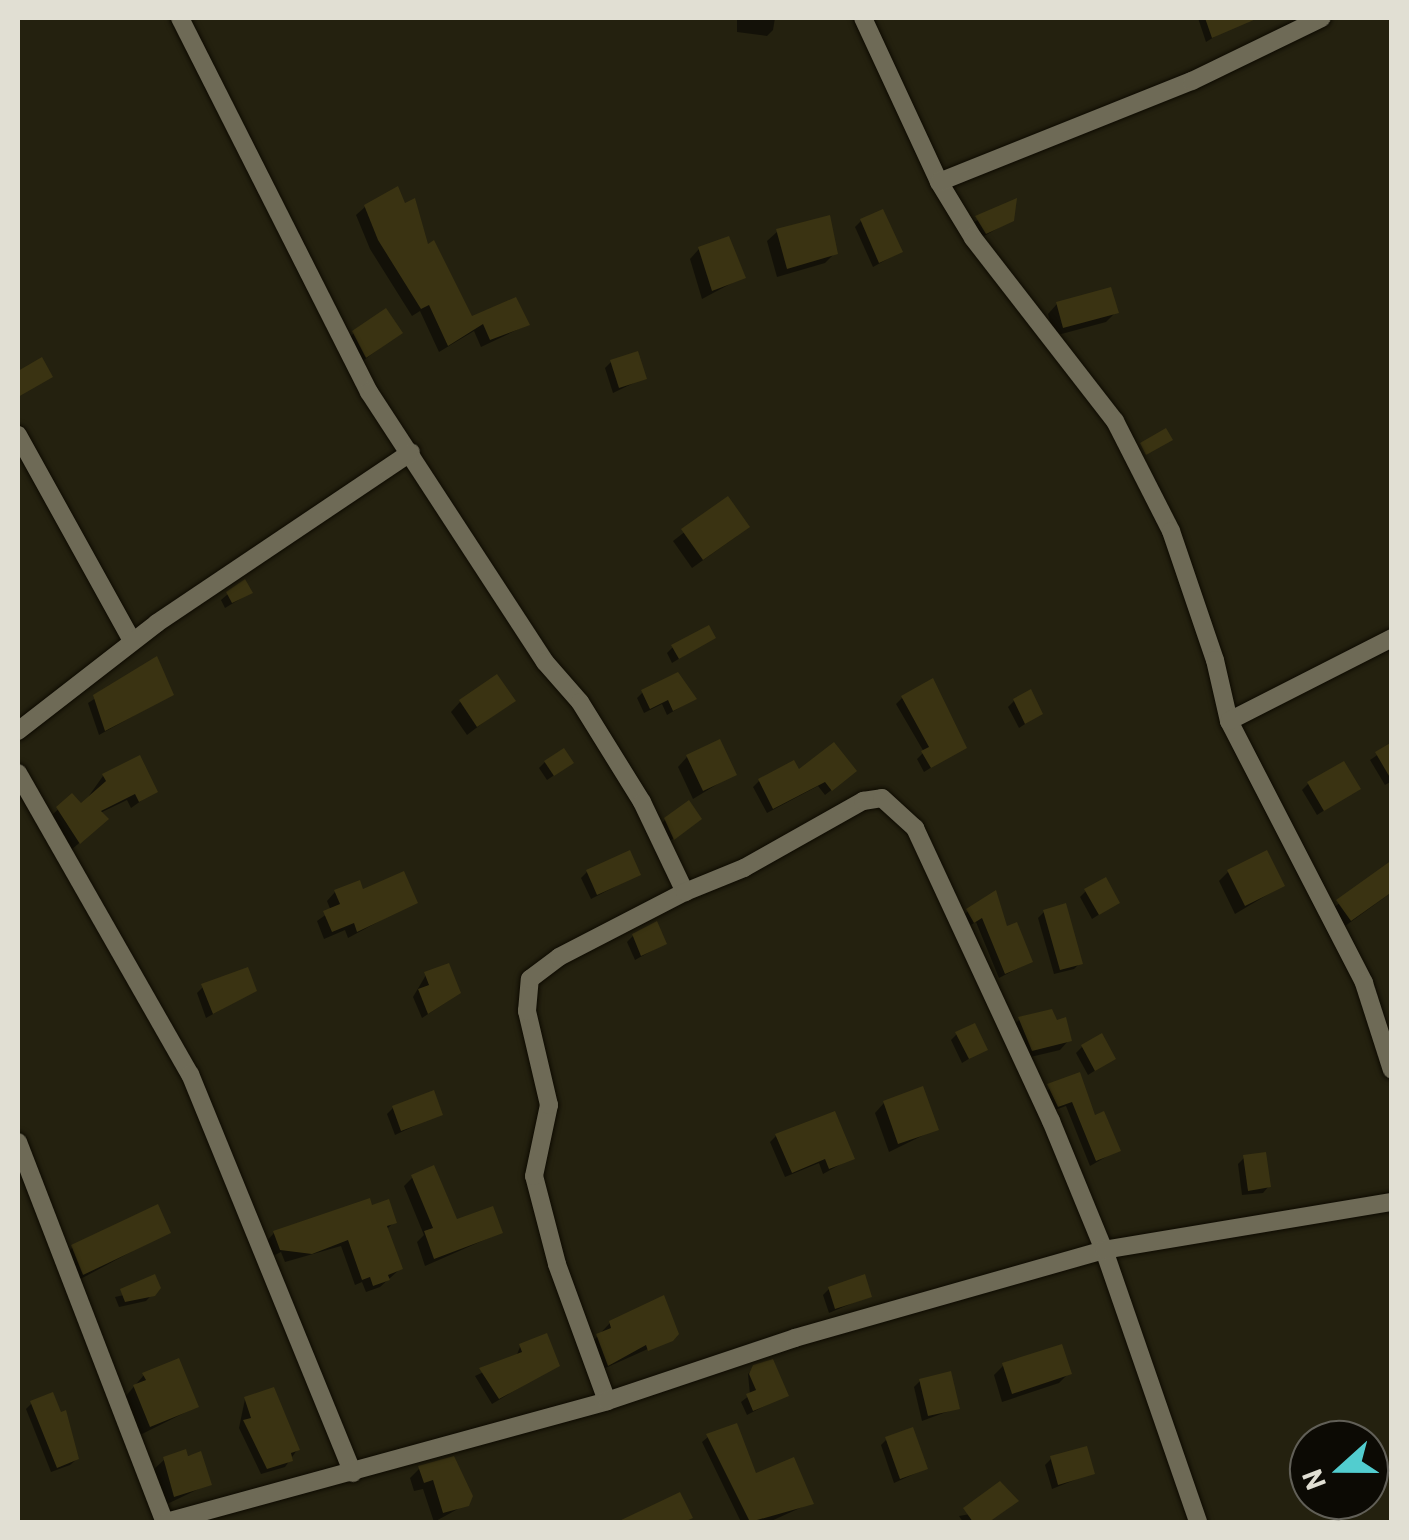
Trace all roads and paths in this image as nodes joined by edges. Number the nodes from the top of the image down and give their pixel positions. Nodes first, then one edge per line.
1 (180, 18) edge
2 (863, 18) edge
3 (1322, 18) edge
4 (1290, 24) edge
5 (939, 182) junction
6 (18, 435) edge
7 (411, 452) junction
8 (1392, 638) edge
9 (132, 641) junction
10 (1228, 721) junction
11 (18, 731) edge
12 (18, 772) edge
13 (685, 892) junction
14 (1392, 1070) edge
15 (18, 1142) edge
16 (1392, 1202) edge
17 (1104, 1250) junction
18 (607, 1400) junction
19 (353, 1474) junction
20 (166, 1522) edge
21 (1198, 1522) edge

1 - 7 street
2 - 5 street
3 - 4 street
4 - 5 street
5 - 10 street
6 - 9 street
7 - 9 street
7 - 13 street
8 - 10 street
9 - 11 street
10 - 14 street
12 - 19 street
13 - 17 street
13 - 18 street
15 - 20 street
16 - 17 street
17 - 18 street
17 - 21 street
18 - 19 street
19 - 20 street

